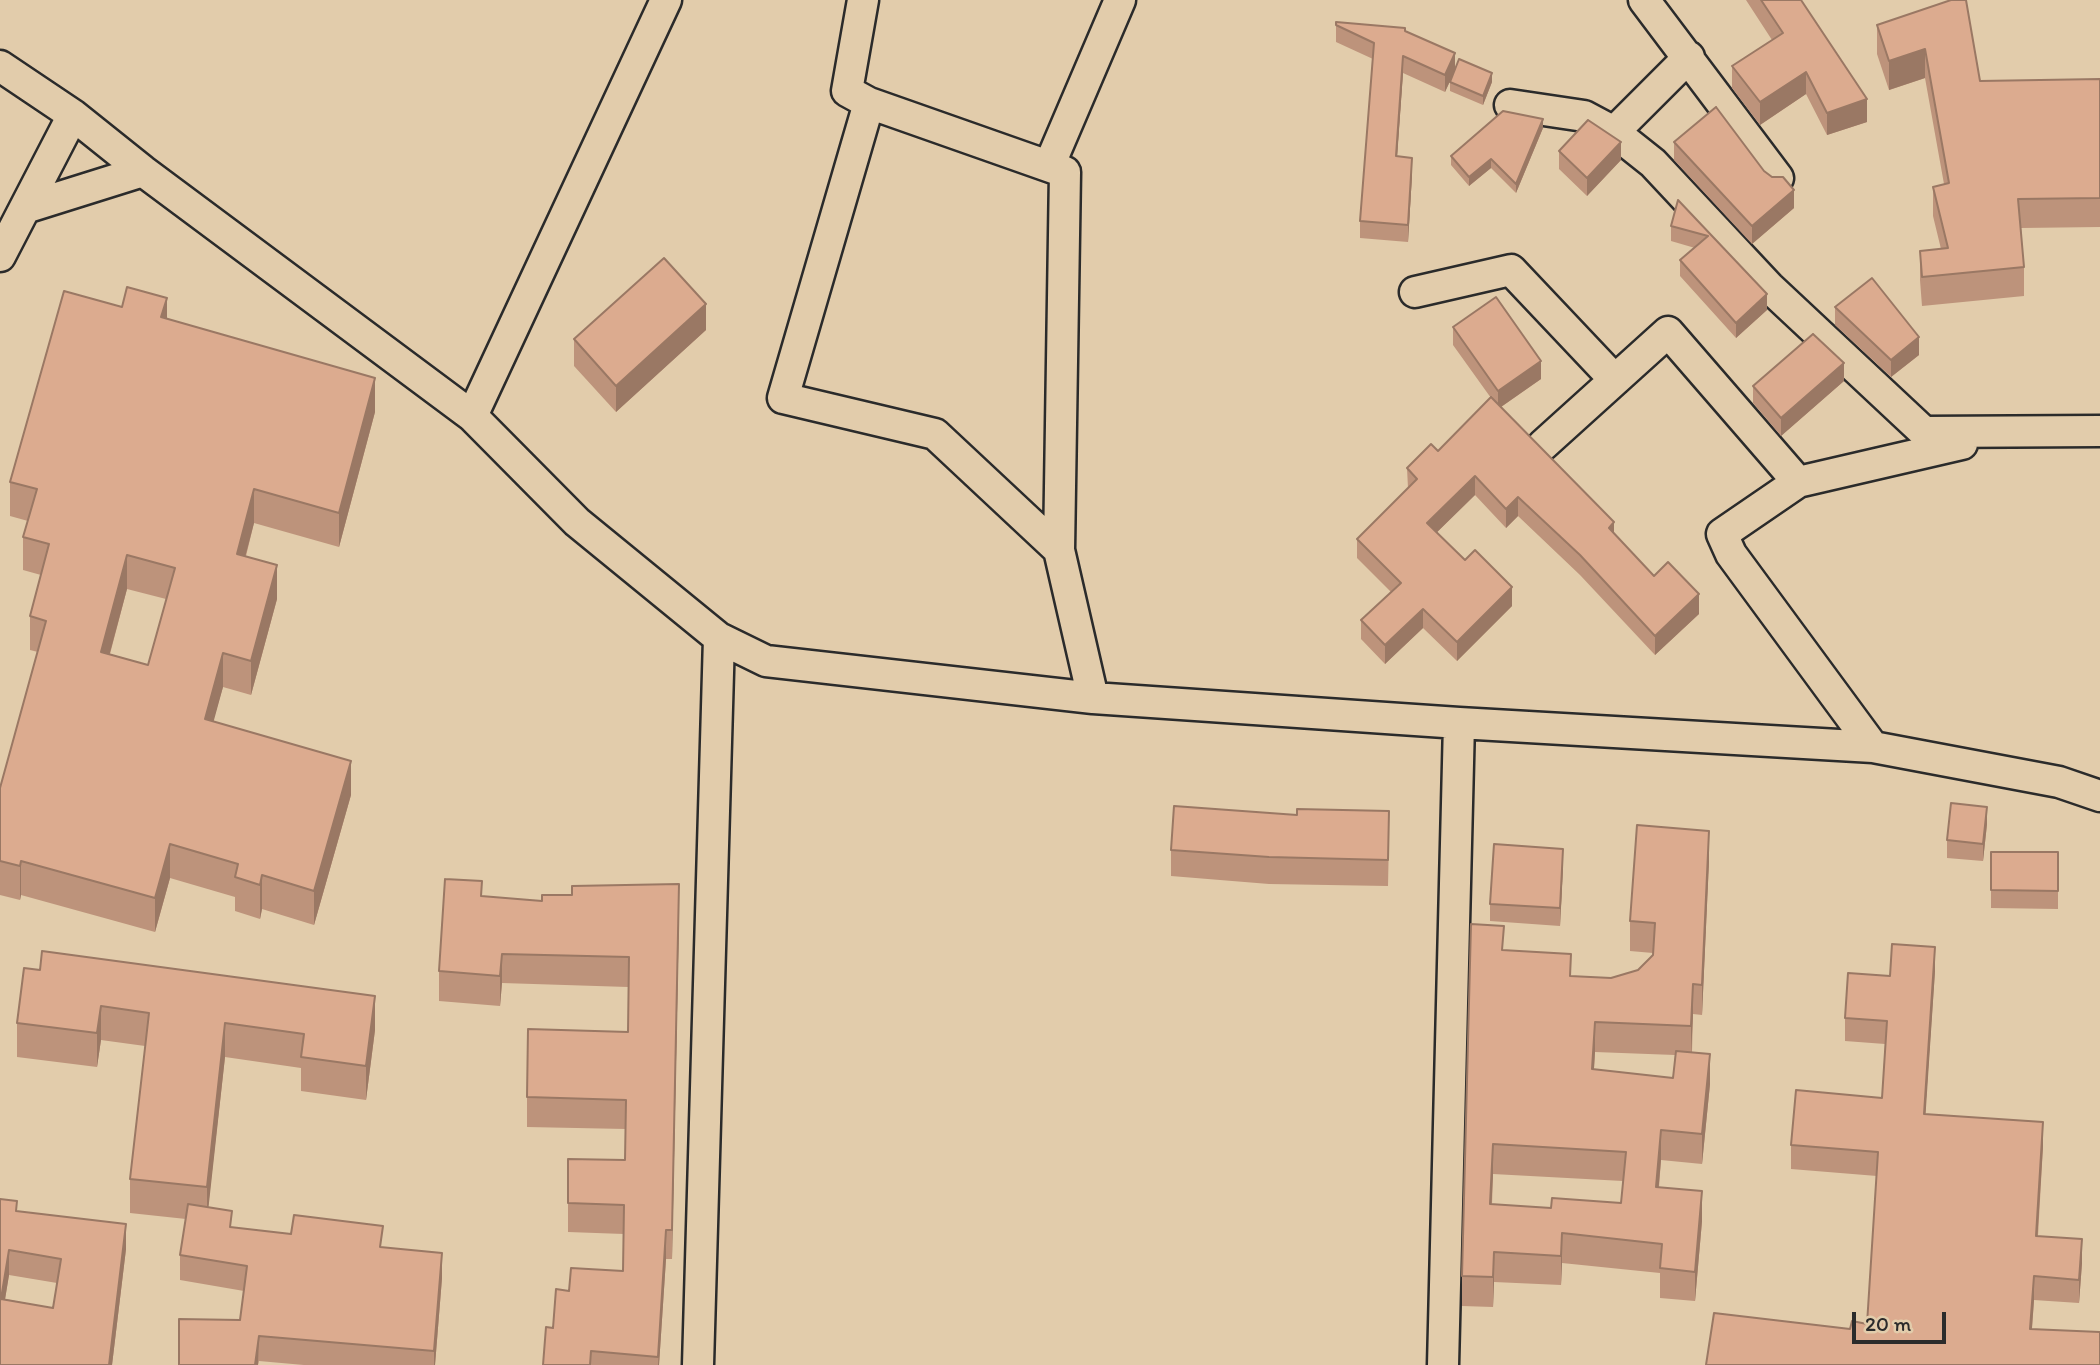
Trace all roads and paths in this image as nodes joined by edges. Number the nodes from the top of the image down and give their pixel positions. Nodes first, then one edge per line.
1 (666, 0) edge
2 (863, 0) edge
3 (1120, 0) edge
4 (1644, 0) edge
5 (1689, 57) junction
6 (0, 66) edge
7 (869, 103) junction
8 (1510, 105) dead end
9 (73, 115) junction
10 (1614, 132) junction
11 (1049, 166) junction
12 (143, 171) junction
13 (1778, 178) edge
14 (25, 208) junction
15 (0, 256) edge
16 (1415, 292) dead end
17 (1615, 380) junction
18 (472, 416) junction
19 (2100, 431) edge
20 (2017, 432) junction
21 (1543, 445) edge
22 (1798, 482) junction
23 (1059, 550) junction
24 (719, 638) junction
25 (1093, 698) junction
26 (1459, 723) junction
27 (1873, 747) junction
28 (2100, 796) edge
29 (698, 1365) edge
30 (1443, 1365) edge

1 - 18 street
2 - 7 street
3 - 11 street
4 - 5 street
5 - 10 street
5 - 13 street
6 - 9 street
7 - 11 street
7 - 23 street
8 - 10 street
9 - 12 street
9 - 14 street
10 - 20 street
11 - 23 street
12 - 14 street
12 - 18 street
14 - 15 street
16 - 17 street
17 - 21 street
17 - 22 street
18 - 24 street
19 - 20 street
20 - 22 street
22 - 27 street
23 - 25 street
24 - 25 street
24 - 29 street
25 - 26 street
26 - 27 street
26 - 30 street
27 - 28 street

